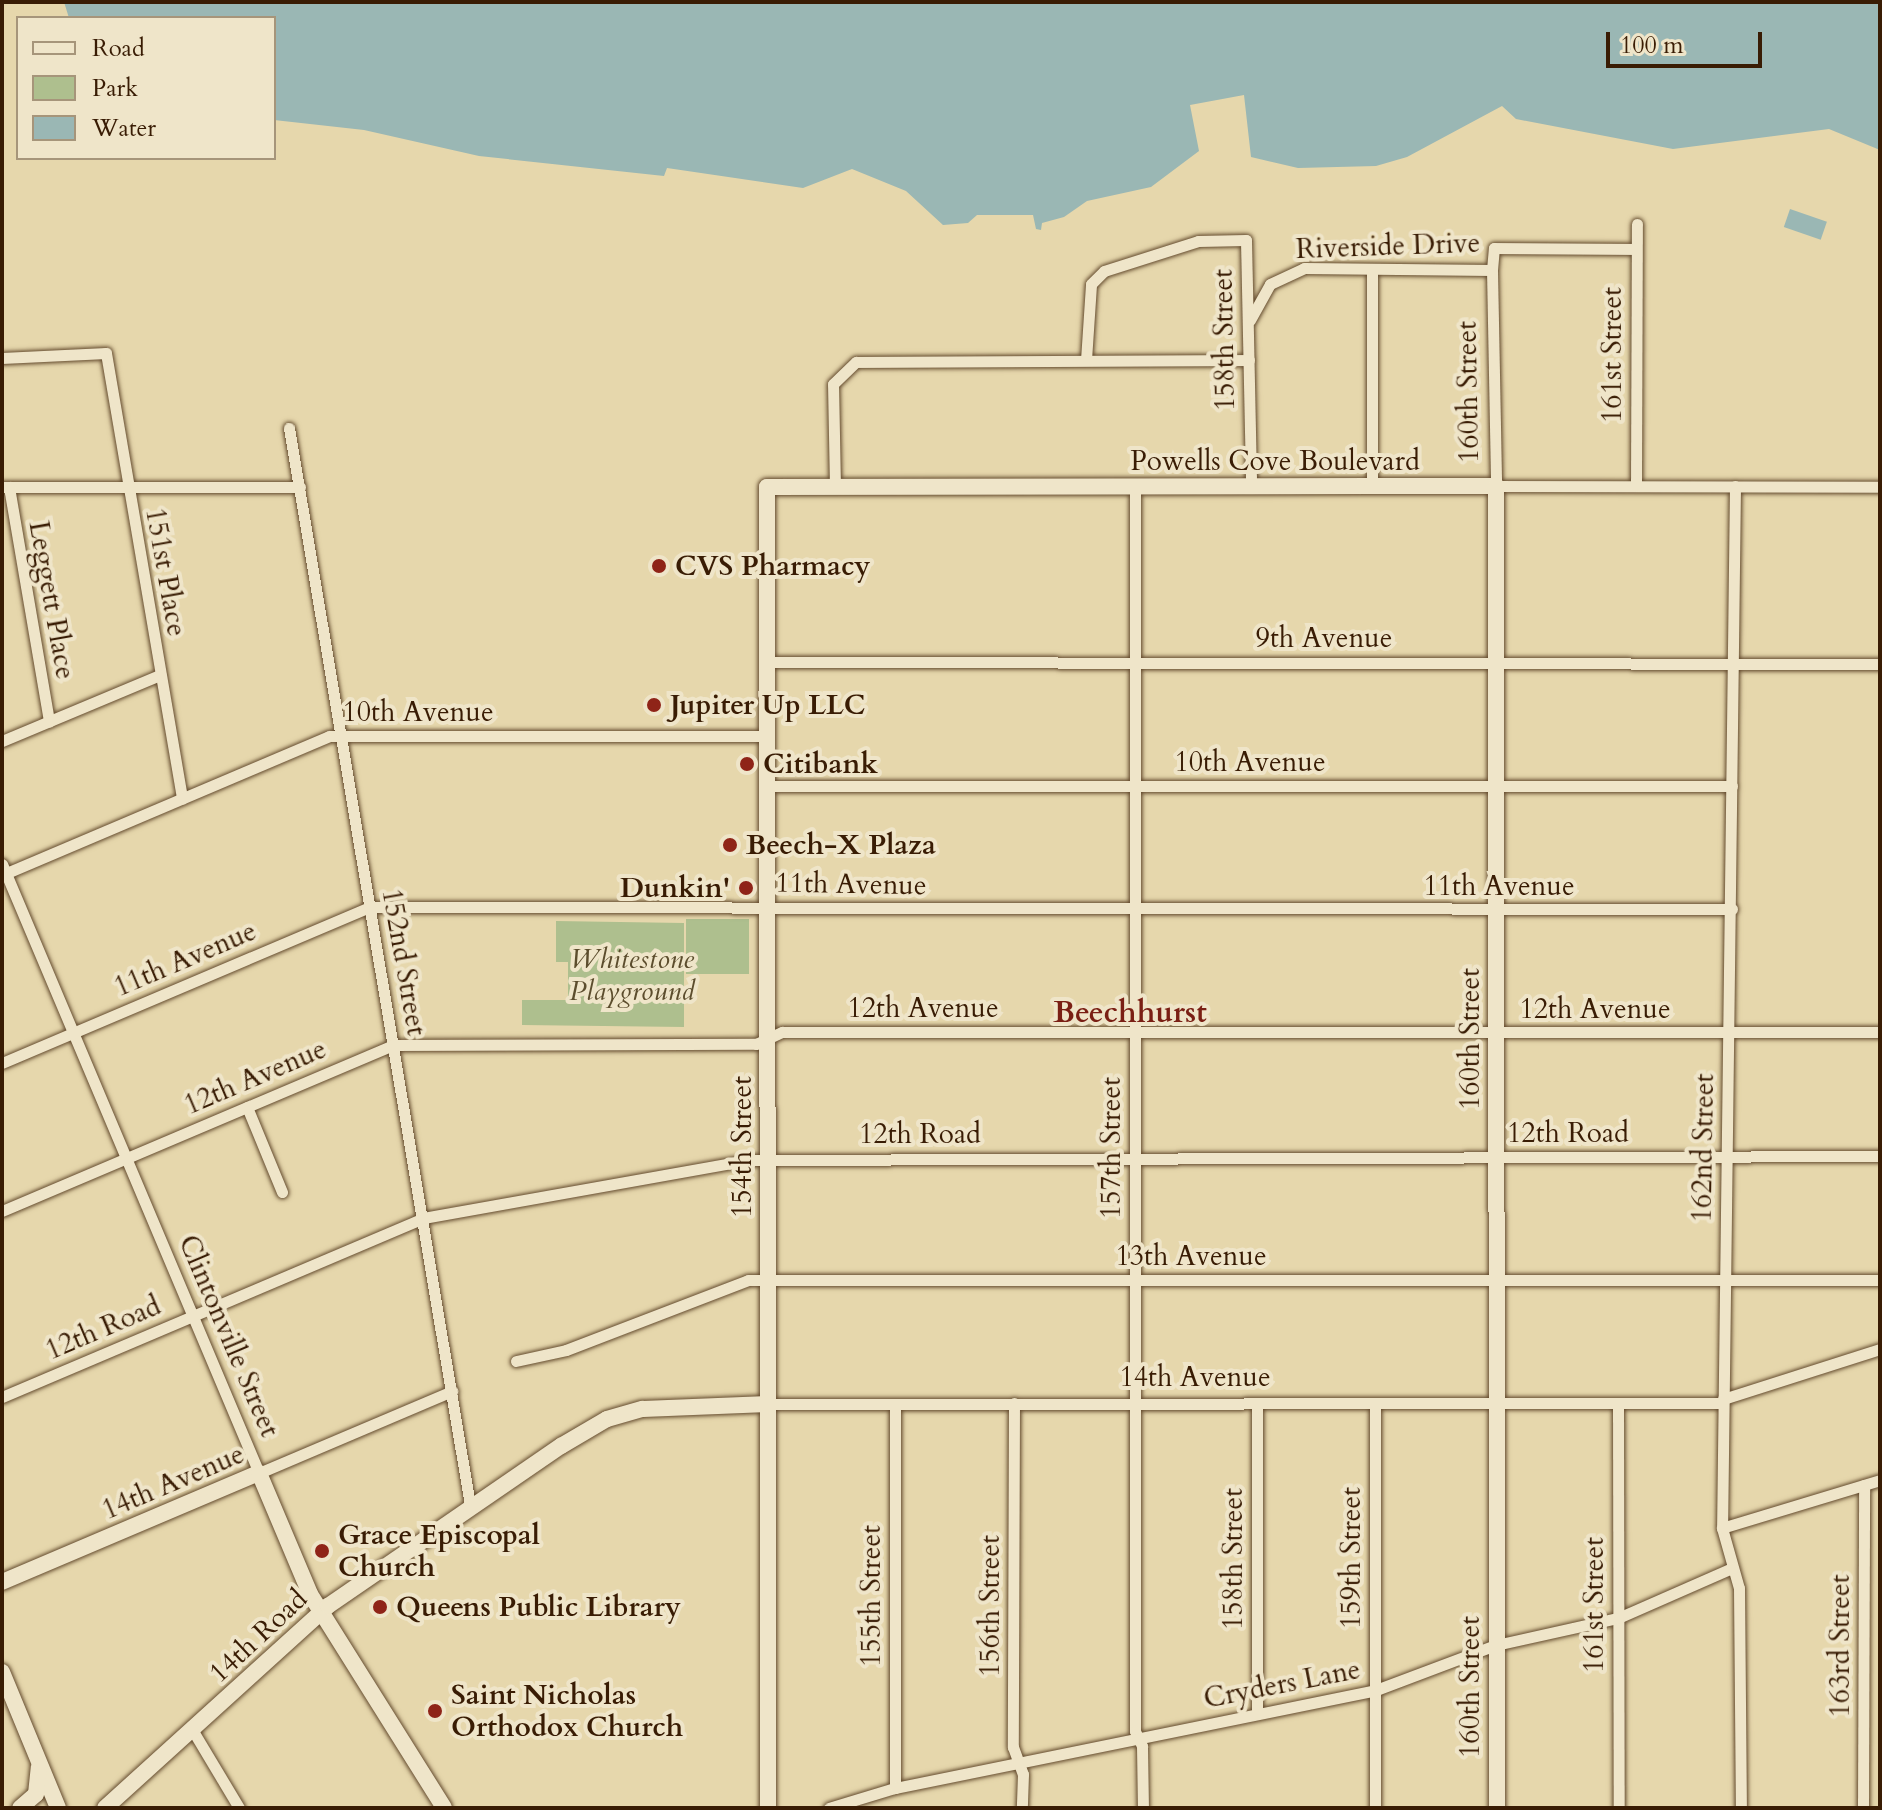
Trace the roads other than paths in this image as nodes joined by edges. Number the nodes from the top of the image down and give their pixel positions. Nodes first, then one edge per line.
1 (1637, 224) dead end
2 (1636, 249) junction
3 (1372, 269) junction
4 (1492, 270) junction
5 (1248, 324) junction
6 (2, 358) edge
7 (1086, 360) junction
8 (1249, 360) junction
9 (289, 428) dead end
10 (1372, 486) junction
11 (1496, 486) junction
12 (1636, 486) junction
13 (1735, 486) junction
14 (5, 487) edge
15 (126, 487) junction
16 (300, 487) junction
17 (767, 487) joint
18 (835, 487) junction
19 (1135, 487) junction
20 (1251, 487) junction
21 (1880, 487) edge
22 (767, 662) junction
23 (1496, 662) junction
24 (1135, 663) junction
25 (1733, 663) junction
26 (1880, 664) edge
27 (160, 675) junction
28 (49, 722) junction
29 (342, 736) junction
30 (767, 736) junction
31 (2, 741) edge
32 (767, 786) junction
33 (1132, 786) junction
34 (1496, 786) junction
35 (1732, 786) junction
36 (182, 799) junction
37 (3, 871) edge
38 (370, 907) junction
39 (768, 907) junction
40 (1732, 909) junction
41 (1135, 910) junction
42 (1496, 910) junction
43 (1880, 1032) edge
44 (72, 1033) junction
45 (1496, 1033) junction
46 (1728, 1033) junction
47 (1135, 1034) junction
48 (768, 1038) junction
49 (393, 1045) junction
50 (2, 1063) edge
51 (247, 1107) junction
52 (1880, 1156) edge
53 (1135, 1157) junction
54 (1496, 1157) junction
55 (1727, 1157) junction
56 (768, 1158) junction
57 (126, 1159) junction
58 (282, 1192) dead end
59 (2, 1211) edge
60 (423, 1218) junction
61 (767, 1280) junction
62 (1134, 1280) junction
63 (1880, 1280) edge
64 (1497, 1281) junction
65 (1725, 1281) junction
66 (193, 1316) junction
67 (1880, 1349) edge
68 (516, 1361) dead end
69 (452, 1391) junction
70 (2, 1397) edge
71 (1723, 1401) junction
72 (1014, 1403) junction
73 (1135, 1403) junction
74 (1257, 1403) junction
75 (1375, 1403) junction
76 (1496, 1403) junction
77 (1618, 1403) junction
78 (768, 1404) junction
79 (895, 1404) junction
80 (668, 1405) joint
81 (259, 1473) junction
82 (1880, 1480) edge
83 (1864, 1485) junction
84 (470, 1505) junction
85 (1722, 1528) junction
86 (1732, 1568) junction
87 (2, 1582) edge
88 (321, 1613) junction
89 (1618, 1618) junction
90 (1496, 1645) junction
91 (2, 1672) edge
92 (1376, 1690) junction
93 (1257, 1714) junction
94 (193, 1731) junction
95 (1138, 1737) junction
96 (40, 1762) junction
97 (1018, 1765) junction
98 (895, 1788) junction
99 (20, 1808) edge
100 (58, 1808) edge
101 (105, 1808) edge
102 (239, 1808) edge
103 (444, 1808) edge
104 (768, 1808) edge
105 (829, 1808) edge
106 (1022, 1808) edge
107 (1143, 1808) edge
108 (1375, 1808) edge
109 (1497, 1808) edge
110 (1619, 1808) edge
111 (1741, 1808) edge
112 (1863, 1808) edge

1 - 2 street, 161st Street
2 - 4 street, Riverside Drive
2 - 12 street, 161st Street
3 - 4 street, Riverside Drive
3 - 5 street, Riverside Drive
3 - 10 street
4 - 11 street, 160th Street
5 - 7 street, 158th Street
5 - 8 street, 158th Street
6 - 15 street, 151st Place
7 - 8 street
7 - 18 street
8 - 20 street, 158th Street
9 - 16 street, 152nd Street
10 - 11 street, Powells Cove Boulevard
10 - 20 street, Powells Cove Boulevard
11 - 12 street, Powells Cove Boulevard
11 - 23 street, 160th Street
12 - 13 street, Powells Cove Boulevard
13 - 21 street, Powells Cove Boulevard
13 - 25 street, 162nd Street
14 - 15 street
14 - 28 street, Leggett Place
15 - 16 street
15 - 27 street, 151st Place
16 - 29 street, 152nd Street
17 - 18 street, Powells Cove Boulevard
17 - 22 street, 154th Street
18 - 19 street, Powells Cove Boulevard
19 - 20 street, Powells Cove Boulevard
19 - 24 street, 157th Street
22 - 24 street, 9th Avenue
22 - 30 street, 154th Street
23 - 24 street, 9th Avenue
23 - 25 street, 9th Avenue
23 - 34 street, 160th Street
24 - 33 street, 157th Street
25 - 26 street, 9th Avenue
25 - 35 street, 162nd Street
27 - 28 street
27 - 36 street, 151st Place
28 - 31 street
29 - 30 street, 10th Avenue
29 - 36 street, 10th Avenue
29 - 38 street, 152nd Street
30 - 32 street, 154th Street
32 - 33 street, 10th Avenue
32 - 39 street, 154th Street
33 - 34 street, 10th Avenue
33 - 41 street, 157th Street
34 - 35 street, 10th Avenue
34 - 42 street, 160th Street
35 - 40 street, 162nd Street
36 - 37 street, 10th Avenue
37 - 44 street, Clintonville Street
38 - 39 street, 11th Avenue
38 - 44 street, 11th Avenue
38 - 49 street, 152nd Street
39 - 41 street, 11th Avenue
39 - 48 street, 154th Street
40 - 42 street, 11th Avenue
40 - 46 street, 162nd Street
41 - 42 street, 11th Avenue
41 - 47 street, 157th Street
42 - 45 street, 160th Street
43 - 46 street, 12th Avenue
44 - 50 street, 11th Avenue
44 - 57 street, Clintonville Street
45 - 46 street, 12th Avenue
45 - 47 street, 12th Avenue
45 - 54 street, 160th Street
46 - 55 street, 162nd Street
47 - 48 street, 12th Avenue
47 - 53 street, 157th Street
48 - 49 street, 12th Avenue
48 - 56 street, 154th Street
49 - 51 street, 12th Avenue
49 - 60 street, 152nd Street
51 - 57 street, 12th Avenue
51 - 58 street
52 - 55 street, 12th Road
53 - 54 street, 12th Road
53 - 56 street, 12th Road
53 - 62 street, 157th Street
54 - 55 street, 12th Road
54 - 64 street, 160th Street
55 - 65 street, 162nd Street
56 - 60 street, 12th Road
56 - 61 street, 154th Street
57 - 59 street, 12th Avenue
57 - 66 street, Clintonville Street
60 - 66 street, 12th Road
60 - 69 street, 152nd Street
61 - 62 street, 13th Avenue
61 - 68 street, 13th Avenue
61 - 78 street, 154th Street
62 - 64 street, 13th Avenue
62 - 73 street, 157th Street
63 - 65 street, 13th Avenue
64 - 65 street, 13th Avenue
64 - 76 street, 160th Street
65 - 71 street, 162nd Street
66 - 70 street, 12th Road
66 - 81 street, Clintonville Street
67 - 71 street, 14th Avenue
69 - 81 street, 14th Avenue
69 - 84 street, 152nd Street
71 - 77 street, 14th Avenue
71 - 85 street, 162nd Street
72 - 73 street, 14th Avenue
72 - 79 street, 14th Avenue
72 - 97 street, 156th Street
73 - 74 street, 14th Avenue
73 - 95 street, 157th Street
74 - 75 street, 14th Avenue
74 - 93 street, 158th Street
75 - 76 street, 14th Avenue
75 - 92 street, 159th Street
76 - 77 street, 14th Avenue
76 - 90 street, 160th Street
77 - 89 street, 161st Street
78 - 79 street, 14th Avenue
78 - 80 street, 14th Avenue
78 - 104 street, 154th Street
79 - 98 street, 155th Street
80 - 84 street, 14th Road
81 - 87 street, 14th Avenue
81 - 88 street, Clintonville Street
82 - 83 street
83 - 85 street
83 - 112 street, 163rd Street
84 - 88 street, 14th Road
85 - 86 street, 162nd Street
86 - 89 street, Cryders Lane
86 - 111 street, 162nd Street
88 - 94 street, 14th Road
88 - 103 street, Clintonville Street
89 - 90 street, Cryders Lane
89 - 110 street, 161st Street
90 - 92 street, Cryders Lane
90 - 109 street, 160th Street
91 - 96 street
92 - 93 street, Cryders Lane
92 - 108 street, 159th Street
93 - 95 street, Cryders Lane
94 - 101 street, 14th Road
94 - 102 street
95 - 97 street, Cryders Lane
95 - 107 street, 157th Street
96 - 99 street
96 - 100 street
97 - 98 street, Cryders Lane
97 - 106 street, 156th Street
98 - 105 street, Cryders Lane

